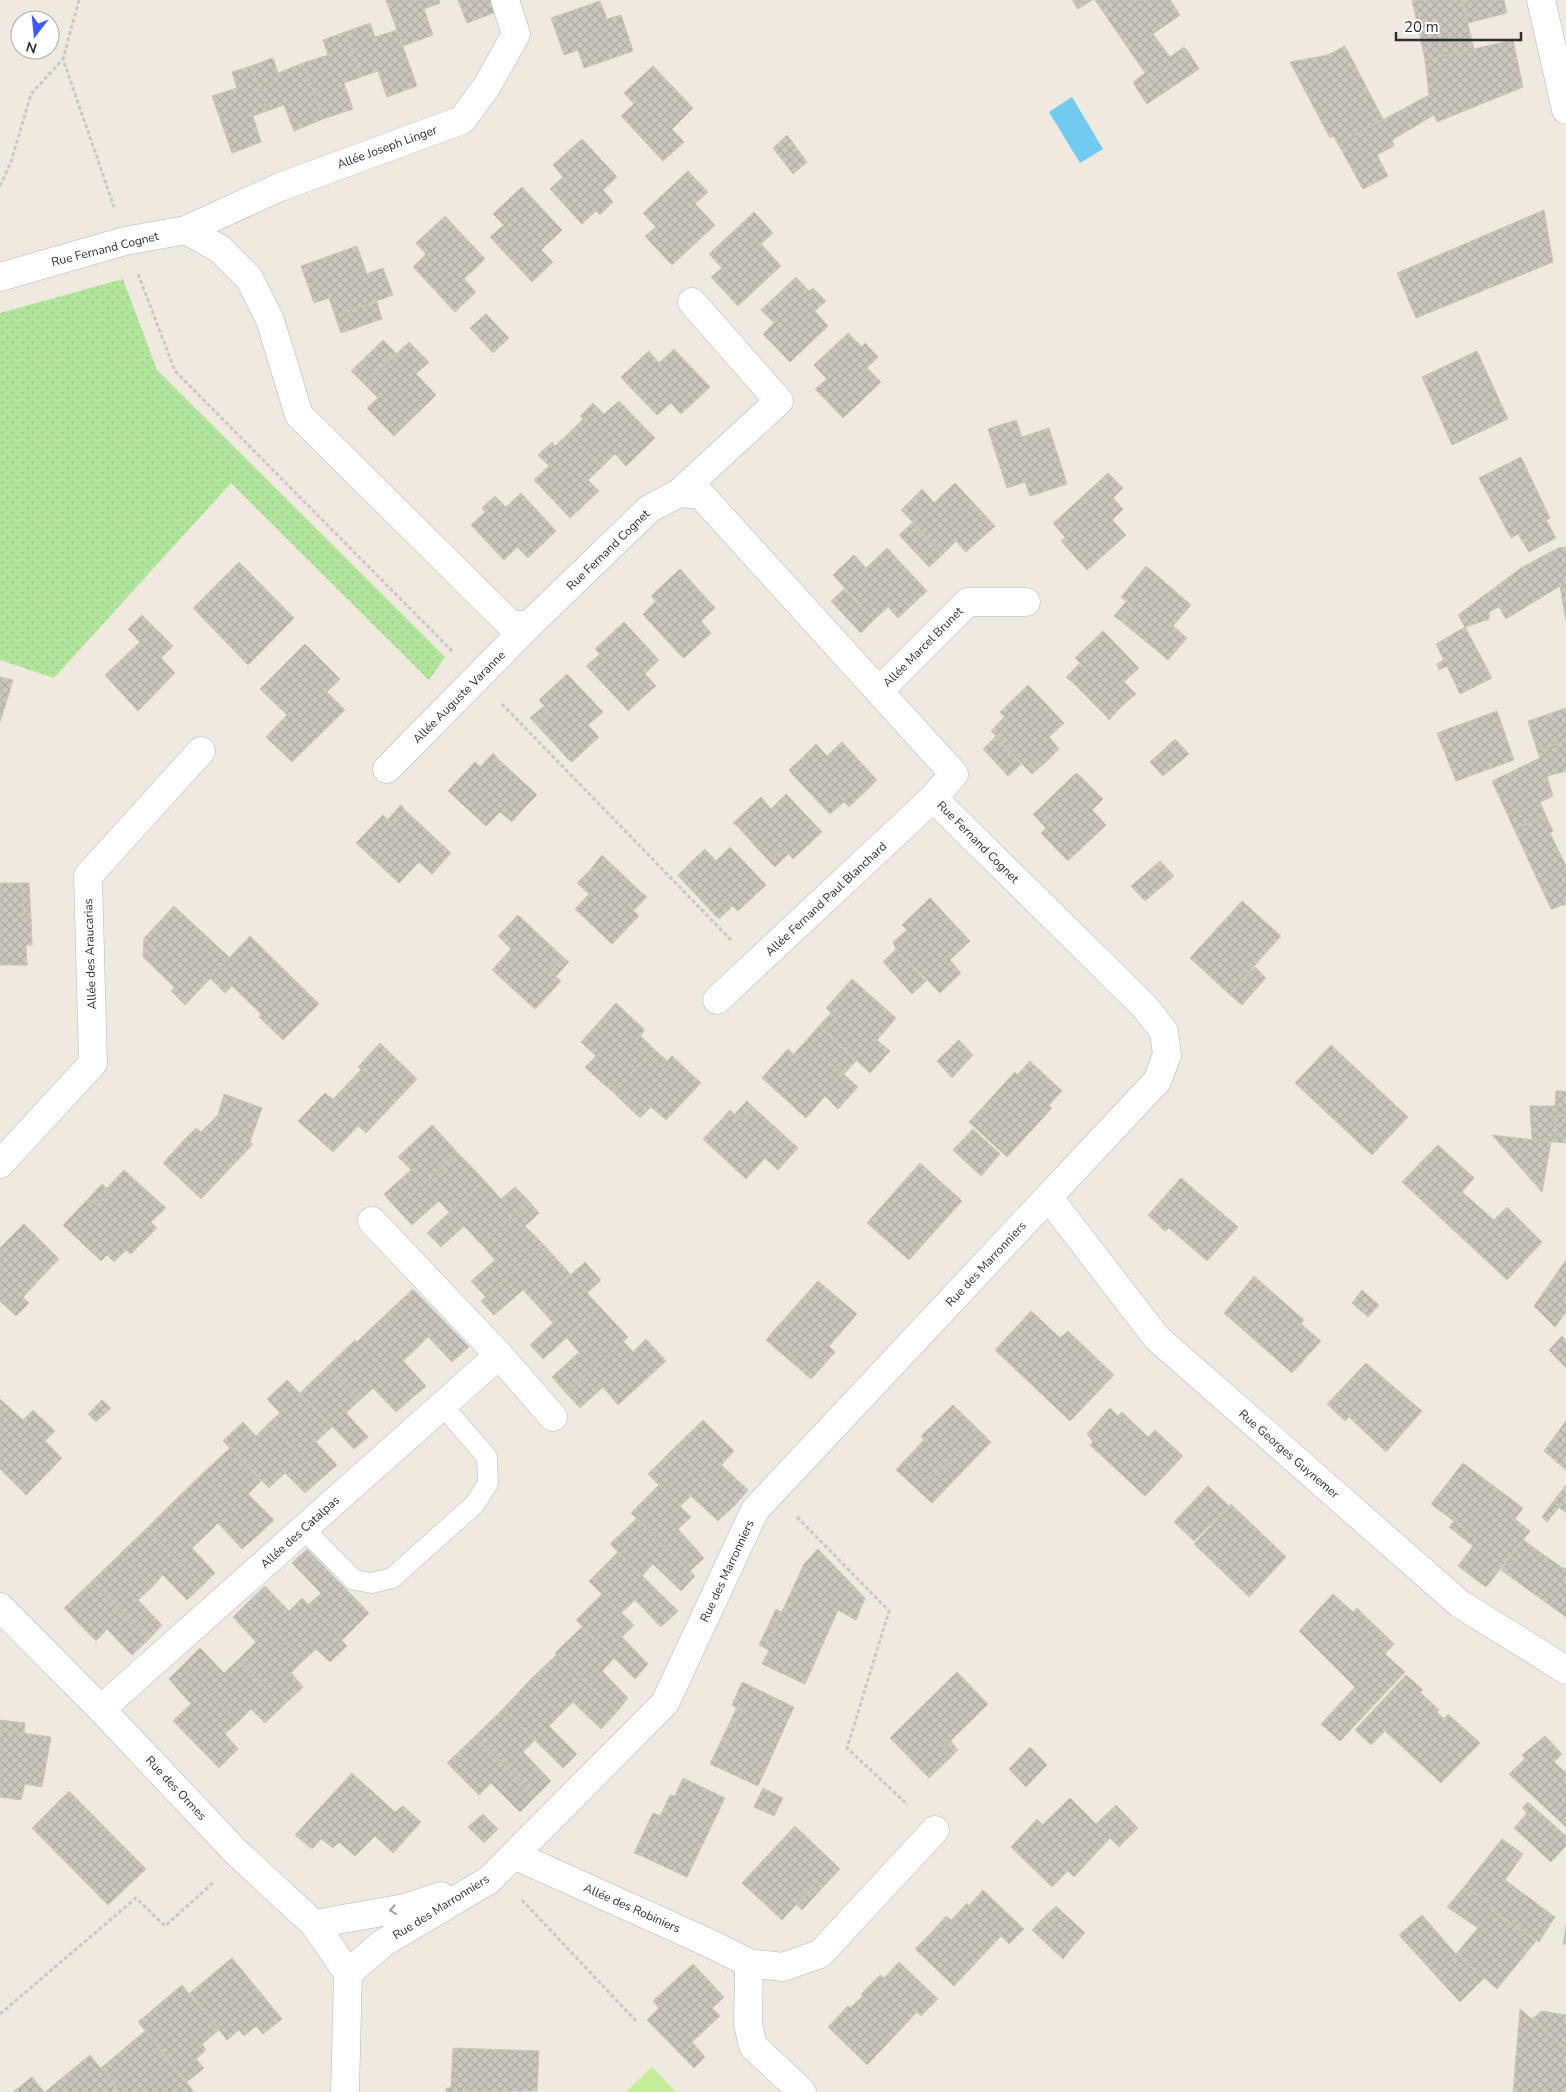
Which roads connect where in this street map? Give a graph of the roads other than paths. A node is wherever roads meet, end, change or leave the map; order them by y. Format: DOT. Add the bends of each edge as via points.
graph roads {
  1 [pos="504,0"];
  2 [pos="1541,0"];
  3 [pos="1566,110"];
  4 [pos="186,230"];
  5 [pos="0,277"];
  6 [pos="692,302"];
  7 [pos="679,493"];
  8 [pos="1026,602"];
  9 [pos="530,625"];
  10 [pos="879,691"];
  11 [pos="201,751"];
  12 [pos="387,769"];
  13 [pos="933,798"];
  14 [pos="718,1000"];
  15 [pos="1167,1055"];
  16 [pos="0,1164"];
  17 [pos="1049,1198"];
  18 [pos="372,1221"];
  19 [pos="499,1355"];
  20 [pos="442,1406"];
  21 [pos="553,1417"];
  22 [pos="303,1528"];
  23 [pos="4,1619"];
  24 [pos="1566,1670"];
  25 [pos="101,1708"];
  26 [pos="935,1830"];
  27 [pos="500,1869"];
  28 [pos="314,1924"];
  29 [pos="750,1963"];
  30 [pos="348,1973"];
  31 [pos="345,2092"];
  32 [pos="802,2092"];
  1 -- 4 [label="street, Allée Joseph Linger" via="516,34 487,86 462,120 280,187"];
  2 -- 3 [label="street"];
  4 -- 5 [label="street, Rue Fernand Cognet" via="126,241"];
  4 -- 9 [label="street" via="220,249 249,278 270,320 299,415 511,625"];
  6 -- 7 [label="street" via="779,401"];
  7 -- 9 [label="street, Rue Fernand Cognet" via="650,509"];
  7 -- 10 [label="street, Rue Fernand Cognet" via="701,495"];
  8 -- 10 [label="street, Allée Marcel Brunet" via="968,602"];
  9 -- 12 [label="street, Allée Auguste Varanne"];
  10 -- 13 [label="street, Rue Fernand Cognet" via="954,774"];
  11 -- 16 [label="street, Allée des Araucarias" via="88,876 93,1063"];
  13 -- 14 [label="street, Allée Fernand Paul Blanchard"];
  13 -- 15 [label="street, Rue Fernand Cognet" via="1143,1005 1164,1031"];
  15 -- 17 [label="street, Rue des Marronniers" via="1157,1081"];
  17 -- 24 [label="street, Rue Georges Guynemer" via="1157,1338 1460,1604"];
  17 -- 27 [label="street, Rue des Marronniers" via="755,1510 666,1703"];
  18 -- 19 [label="street"];
  19 -- 20 [label="street, Allée des Catalpas"];
  19 -- 21 [label="street"];
  20 -- 22 [label="street, Allée des Catalpas"];
  20 -- 22 [label="lane" via="487,1457 488,1483 475,1504 392,1578 372,1583 354,1580"];
  22 -- 25 [label="street, Allée des Catalpas"];
  23 -- 25 [label="street, Rue des Ormes"];
  25 -- 28 [label="street, Rue des Ormes" via="236,1852"];
  26 -- 29 [label="street, Allée des Robiniers" via="820,1954 783,1967"];
  27 -- 28 [label="street, one-way" via="405,1908"];
  27 -- 29 [label="street, Allée des Robiniers" via="709,1943"];
  27 -- 30 [label="street, Rue des Marronniers" via="383,1943"];
  28 -- 30 [label="street, Rue des Ormes"];
  29 -- 32 [label="street" via="748,2024 753,2046"];
  30 -- 31 [label="street"];
}
